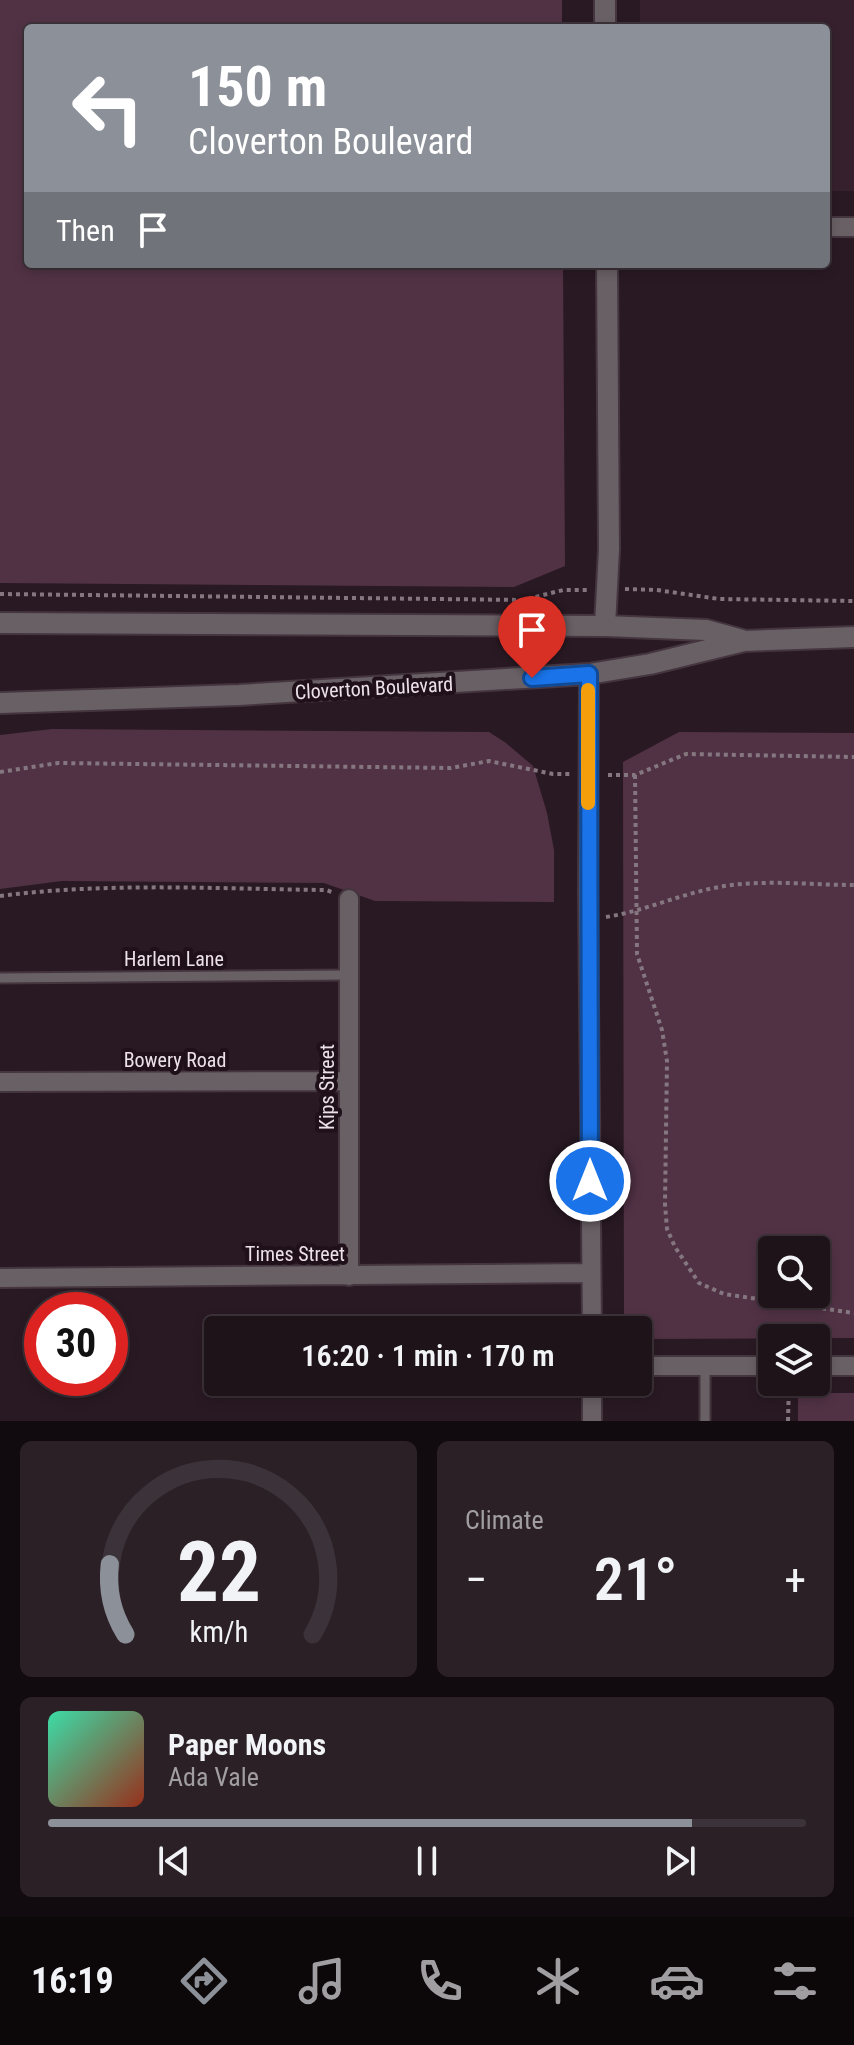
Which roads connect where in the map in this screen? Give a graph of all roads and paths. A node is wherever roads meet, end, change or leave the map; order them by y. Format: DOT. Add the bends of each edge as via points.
graph roads {
  1 [pos="605,0"];
  2 [pos="605,24"];
  3 [pos="830,227"];
  4 [pos="854,227"];
  5 [pos="607,268"];
  6 [pos="607,589"];
  7 [pos="0,594"];
  8 [pos="854,601"];
  9 [pos="0,623"];
  10 [pos="605,626"];
  11 [pos="854,637"];
  12 [pos="744,641"];
  13 [pos="589,674"];
  14 [pos="0,703"];
  15 [pos="854,757"];
  16 [pos="0,772"];
  17 [pos="588,775"];
  18 [pos="635,775"];
  19 [pos="854,885"];
  20 [pos="0,896"];
  21 [pos="349,899"];
  22 [pos="636,912"];
  23 [pos="588,919"];
  24 [pos="349,975"];
  25 [pos="0,978"];
  26 [pos="349,1081"];
  27 [pos="0,1082"];
  28 [pos="591,1273"];
  29 [pos="349,1276"];
  30 [pos="0,1278"];
  31 [pos="854,1313"];
  32 [pos="592,1316"];
  33 [pos="652,1366"];
  34 [pos="705,1366"];
  35 [pos="758,1366"];
  36 [pos="830,1366"];
  37 [pos="854,1366"];
  38 [pos="592,1396"];
  39 [pos="789,1396"];
  40 [pos="592,1421"];
  41 [pos="705,1421"];
  42 [pos="788,1421"];
  1 -- 2 [label="street"];
  3 -- 4 [label="street"];
  5 -- 6 [label="street"];
  6 -- 7 [label="path" via="563,590 524,600"];
  6 -- 8 [label="path" via="719,599"];
  6 -- 10 [label="street"];
  9 -- 10 [label="street, Cloverton Boulevard"];
  10 -- 12 [label="street, Cloverton Boulevard" via="706,630"];
  11 -- 12 [label="street, Cloverton Boulevard"];
  12 -- 13 [label="street, Cloverton Boulevard"];
  13 -- 14 [label="street, Cloverton Boulevard"];
  13 -- 17 [label="street"];
  15 -- 18 [label="path" via="686,754"];
  16 -- 17 [label="path" via="58,763 451,768 489,761"];
  17 -- 18 [label="path"];
  17 -- 23 [label="street"];
  18 -- 22 [label="path"];
  19 -- 22 [label="path" via="718,887"];
  20 -- 21 [label="path" via="50,889 251,889 326,890"];
  21 -- 24 [label="street, Kips Street"];
  22 -- 23 [label="path"];
  22 -- 31 [label="path" via="637,954 667,1061 665,1204 667,1229 679,1255 699,1283 724,1294"];
  23 -- 28 [label="street"];
  24 -- 25 [label="lane, Harlem Lane"];
  24 -- 26 [label="street, Kips Street"];
  26 -- 27 [label="street, Bowery Road"];
  26 -- 29 [label="street, Kips Street"];
  28 -- 29 [label="street, Times Street"];
  28 -- 32 [label="street"];
  29 -- 30 [label="street, Times Street"];
  33 -- 34 [label="street"];
  34 -- 35 [label="street"];
  34 -- 41 [label="lane"];
  36 -- 37 [label="street"];
  38 -- 40 [label="street"];
  39 -- 42 [label="path"];
}
